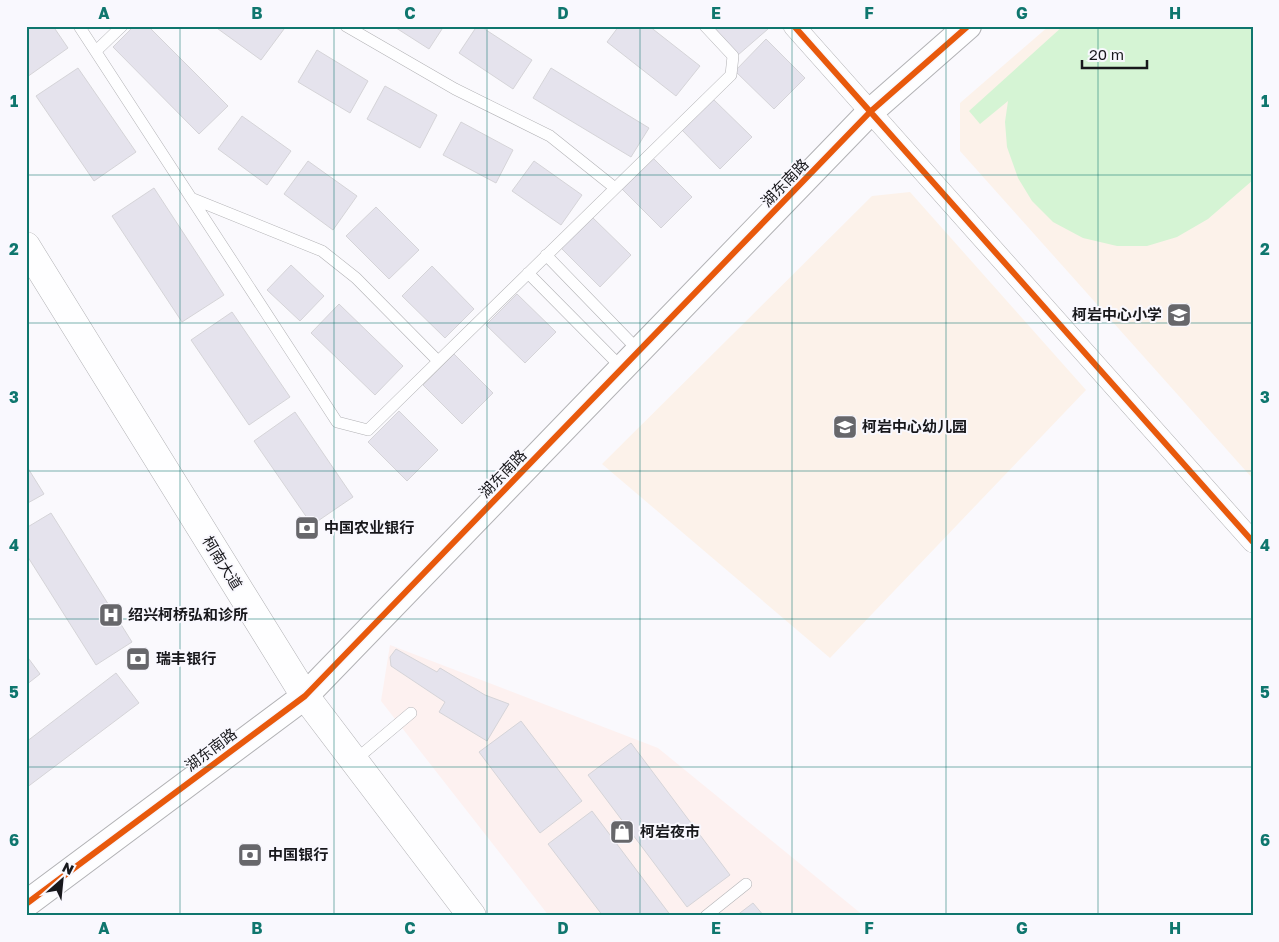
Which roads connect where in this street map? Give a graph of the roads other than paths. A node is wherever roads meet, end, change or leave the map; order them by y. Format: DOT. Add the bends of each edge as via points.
graph roads {
  1 [pos="79,26"];
  2 [pos="122,26"];
  3 [pos="346,26"];
  4 [pos="705,26"];
  5 [pos="794,26"];
  6 [pos="968,26"];
  7 [pos="96,51"];
  8 [pos="870,112"];
  9 [pos="616,188"];
  10 [pos="191,198"];
  11 [pos="26,246"];
  12 [pos="546,255"];
  13 [pos="528,273"];
  14 [pos="631,359"];
  15 [pos="438,361"];
  16 [pos="1253,542"];
  17 [pos="305,696"];
  18 [pos="411,713"];
  19 [pos="354,762"];
  20 [pos="746,884"];
  21 [pos="26,904"];
  22 [pos="472,916"];
  23 [pos="706,916"];
  1 -- 7 [label="lane"];
  2 -- 7 [label="lane"];
  3 -- 9 [label="lane" via="455,88 550,136"];
  4 -- 9 [label="lane" via="732,56 731,75"];
  5 -- 8 [label="street"];
  6 -- 8 [label="street, 湖东南路"];
  7 -- 10 [label="lane"];
  8 -- 14 [label="street, 湖东南路"];
  8 -- 16 [label="street"];
  9 -- 12 [label="lane"];
  10 -- 15 [label="lane" via="322,251 356,278"];
  10 -- 15 [label="lane" via="337,422 368,430"];
  11 -- 17 [label="main road, 柯南大道"];
  12 -- 13 [label="lane"];
  12 -- 14 [label="lane"];
  13 -- 14 [label="lane"];
  13 -- 15 [label="lane"];
  14 -- 17 [label="street, 湖东南路"];
  17 -- 19 [label="main road, 柯南大道"];
  17 -- 21 [label="street, 湖东南路"];
  18 -- 19 [label="lane"];
  19 -- 22 [label="main road, 柯南大道"];
  20 -- 23 [label="lane"];
}
